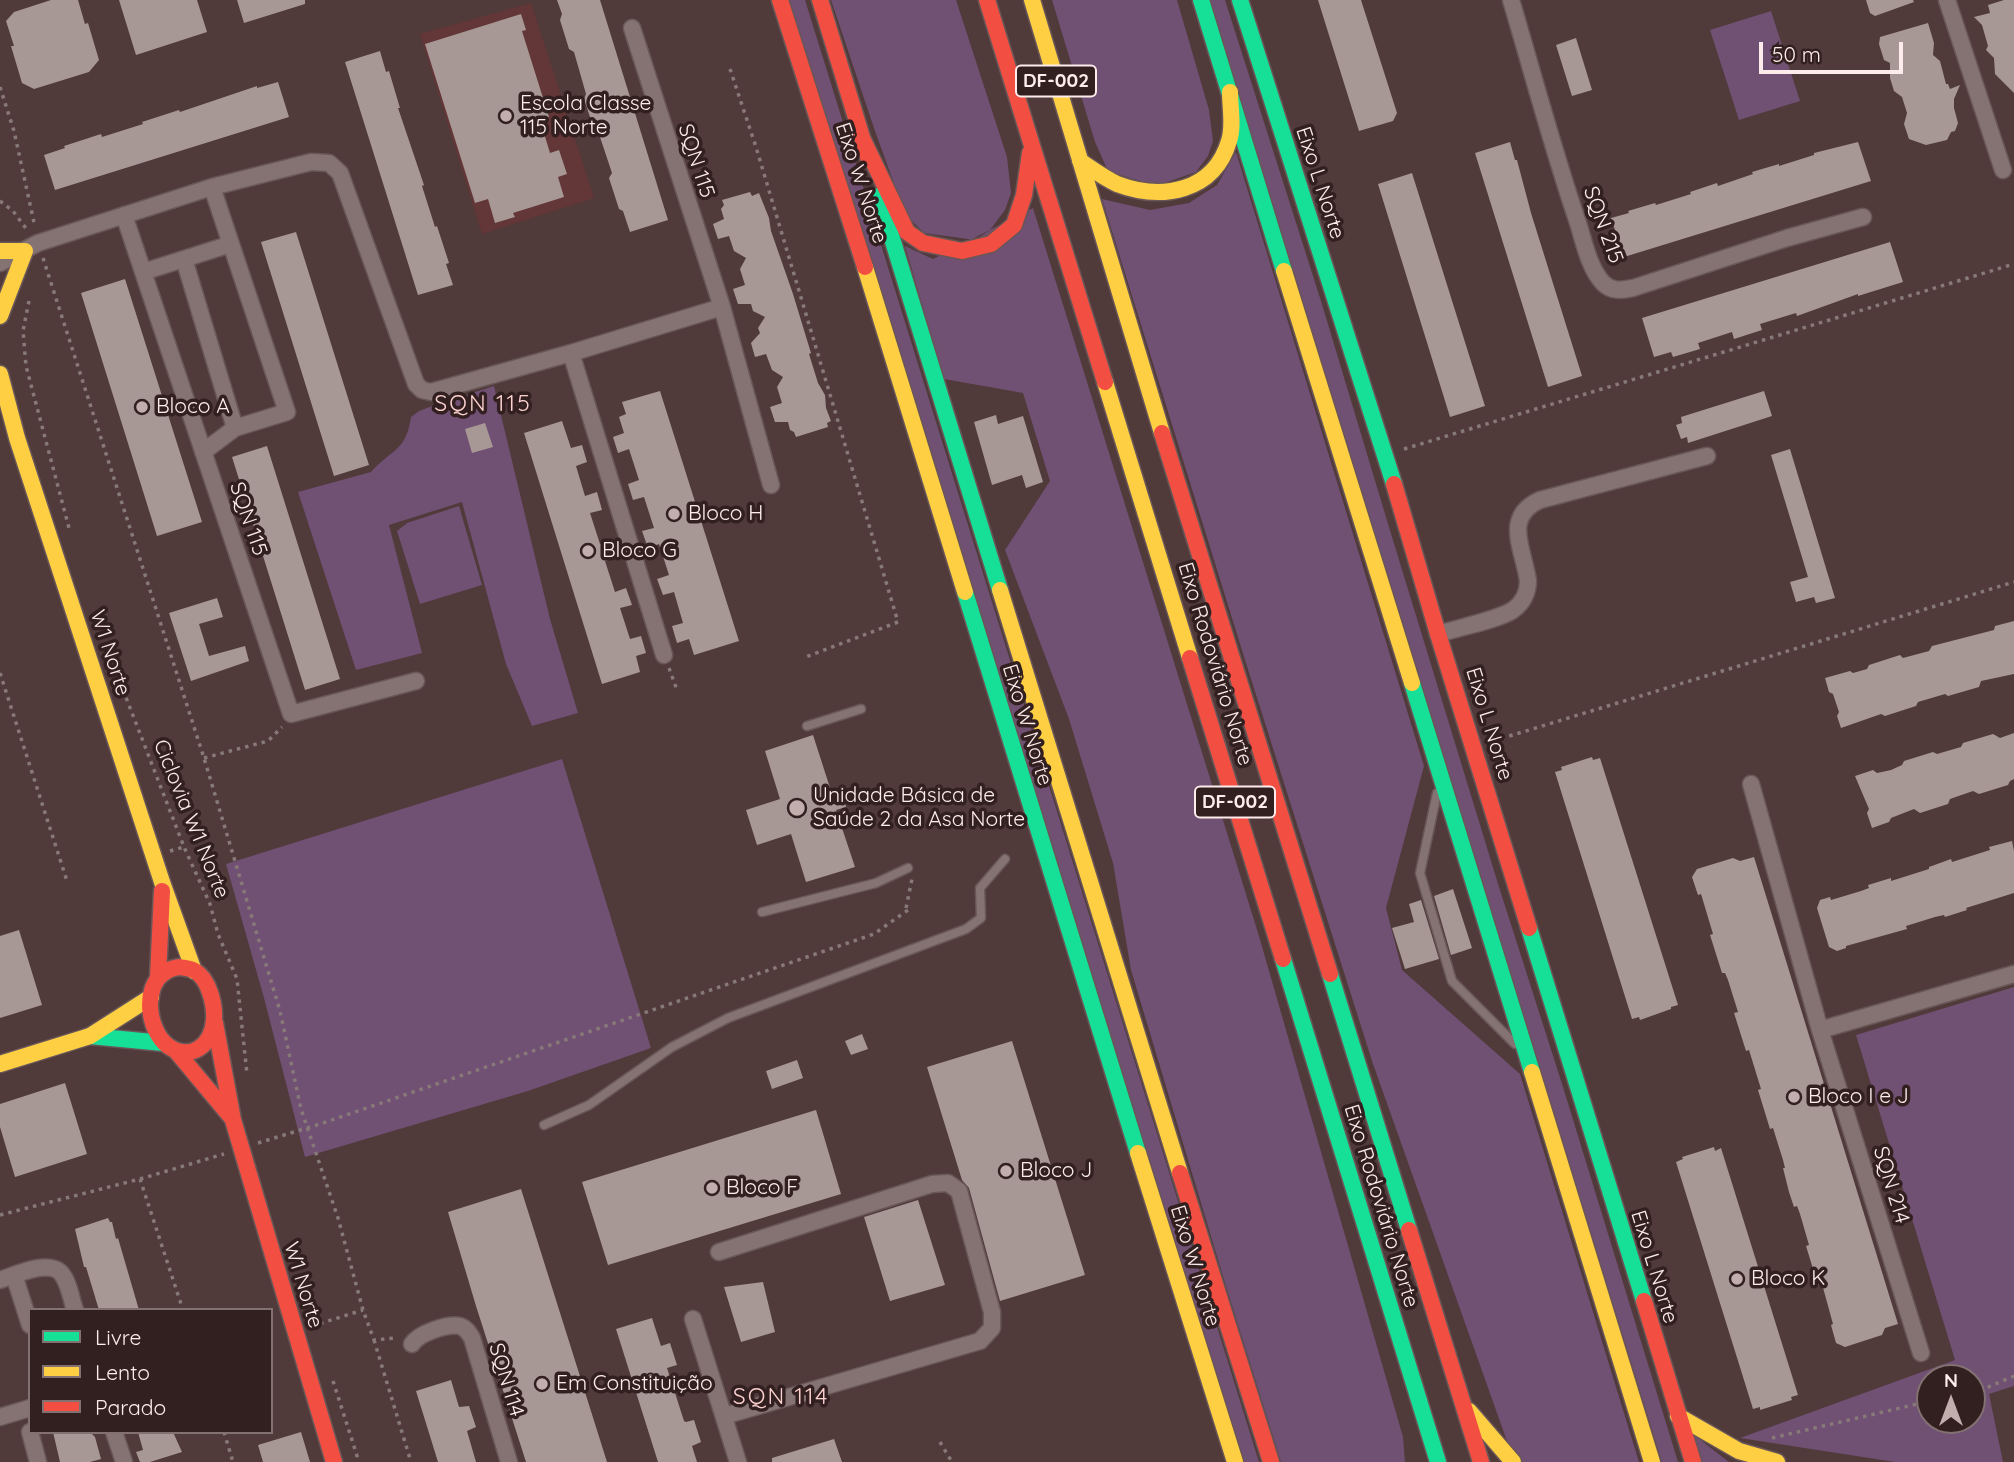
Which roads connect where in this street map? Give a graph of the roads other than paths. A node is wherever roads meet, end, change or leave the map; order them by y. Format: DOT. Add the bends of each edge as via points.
graph roads {
  1 [pos="780,0"];
  2 [pos="820,0"];
  3 [pos="987,0"];
  4 [pos="1032,0"];
  5 [pos="1201,0"];
  6 [pos="1240,0"];
  7 [pos="1511,0"];
  8 [pos="1947,0"];
  9 [pos="632,28"];
  10 [pos="1230,92"];
  11 [pos="863,140"];
  12 [pos="1031,143"];
  13 [pos="1080,161"];
  14 [pos="2003,170"];
  15 [pos="212,187"];
  16 [pos="124,215"];
  17 [pos="1863,217"];
  18 [pos="232,244"];
  19 [pos="31,247"];
  20 [pos="0,251"];
  21 [pos="184,259"];
  22 [pos="0,263"];
  23 [pos="143,272"];
  24 [pos="722,307"];
  25 [pos="0,316"];
  26 [pos="571,353"];
  27 [pos="0,374"];
  28 [pos="6,424"];
  29 [pos="234,428"];
  30 [pos="203,452"];
  31 [pos="1706,456"];
  32 [pos="771,485"];
  33 [pos="1438,634"];
  34 [pos="664,655"];
  35 [pos="415,681"];
  36 [pos="861,709"];
  37 [pos="807,726"];
  38 [pos="1441,776"];
  39 [pos="1751,784"];
  40 [pos="1005,859"];
  41 [pos="908,868"];
  42 [pos="162,882"];
  43 [pos="762,912"];
  44 [pos="194,971"];
  45 [pos="2014,974"];
  46 [pos="158,977"];
  47 [pos="151,997"];
  48 [pos="215,1023"];
  49 [pos="1820,1030"];
  50 [pos="90,1036"];
  51 [pos="170,1047"];
  52 [pos="1527,1055"];
  53 [pos="0,1064"];
  54 [pos="233,1120"];
  55 [pos="544,1125"];
  56 [pos="719,1252"];
  57 [pos="7,1278"];
  58 [pos="74,1308"];
  59 [pos="693,1319"];
  60 [pos="28,1321"];
  61 [pos="414,1340"];
  62 [pos="1921,1353"];
  63 [pos="1417,1394"];
  64 [pos="1462,1402"];
  65 [pos="27,1409"];
  66 [pos="724,1416"];
  67 [pos="1678,1416"];
  68 [pos="0,1417"];
  69 [pos="31,1434"];
  70 [pos="115,1434"];
  71 [pos="1417,1448"];
  72 [pos="38,1462"];
  73 [pos="124,1462"];
  74 [pos="334,1462"];
  75 [pos="509,1462"];
  76 [pos="738,1462"];
  77 [pos="1235,1462"];
  78 [pos="1271,1462"];
  79 [pos="1438,1462"];
  80 [pos="1481,1462"];
  81 [pos="1513,1462"];
  82 [pos="1652,1462"];
  83 [pos="1693,1462"];
  84 [pos="1777,1462"];
  1 -- 77 [label="main road, Eixo W Norte"];
  2 -- 11 [label="main road, Eixo W Norte"];
  3 -- 12 [label="main road, Eixo Rodoviário Norte / DF-002"];
  4 -- 13 [label="main road, Eixo Rodoviário Norte / DF-002"];
  5 -- 10 [label="main road"];
  6 -- 33 [label="main road, Eixo L Norte"];
  7 -- 17 [label="street, SQN 215" via="1591,263 1610,289 1633,288"];
  8 -- 14 [label="street"];
  9 -- 24 [label="street, SQN 115"];
  10 -- 13 [label="main road" via="1230,138 1222,160 1204,180 1182,190 1155,194 1118,184"];
  10 -- 38 [label="main road"];
  11 -- 12 [label="main road" via="907,232 923,243 962,251 991,244 1014,225 1024,195"];
  11 -- 78 [label="main road, Eixo W Norte"];
  12 -- 63 [label="main road, Eixo Rodoviário Norte / DF-002"];
  13 -- 64 [label="main road, Eixo Rodoviário Norte / DF-002"];
  15 -- 16 [label="street"];
  15 -- 18 [label="street"];
  15 -- 26 [label="street" via="311,162 329,163 340,173 422,390 431,392"];
  16 -- 19 [label="street"];
  16 -- 23 [label="street, SQN 115"];
  18 -- 21 [label="street"];
  18 -- 29 [label="street" via="287,412"];
  19 -- 20 [label="main road"];
  19 -- 22 [label="street"];
  19 -- 25 [label="main road"];
  21 -- 23 [label="street"];
  21 -- 29 [label="street"];
  23 -- 30 [label="street, SQN 115"];
  24 -- 26 [label="street"];
  24 -- 32 [label="street, SQN 115"];
  26 -- 34 [label="street"];
  27 -- 28 [label="main road, W1 Norte"];
  28 -- 42 [label="main road, W1 Norte"];
  29 -- 30 [label="street"];
  30 -- 35 [label="street, SQN 115" via="291,714"];
  31 -- 33 [label="street" via="1532,504 1519,519 1528,581 1520,603 1500,615"];
  33 -- 67 [label="main road, Eixo L Norte"];
  36 -- 37 [label="lane"];
  38 -- 52 [label="main road"];
  38 -- 52 [label="lane" via="1420,873 1451,981"];
  39 -- 49 [label="street, SQN 214"];
  40 -- 55 [label="lane" via="980,888 981,918 966,929 728,1018 672,1047 589,1105"];
  41 -- 43 [label="lane" via="876,883"];
  42 -- 44 [label="main road, W1 Norte"];
  42 -- 46 [label="main road, W1 Norte"];
  44 -- 46 [label="main road" via="179,967"];
  44 -- 48 [label="main road" via="212,1000"];
  45 -- 49 [label="street"];
  46 -- 47 [label="main road"];
  47 -- 50 [label="main road"];
  47 -- 51 [label="main road" via="156,1032"];
  48 -- 51 [label="main road" via="202,1048 187,1052"];
  48 -- 54 [label="main road, W1 Norte"];
  49 -- 62 [label="street, SQN 214"];
  50 -- 51 [label="main road"];
  50 -- 53 [label="main road"];
  51 -- 54 [label="main road, W1 Norte"];
  52 -- 82 [label="main road"];
  54 -- 74 [label="main road, W1 Norte"];
  56 -- 66 [label="street" via="932,1184 948,1183 958,1191 992,1312 992,1328 980,1341"];
  57 -- 58 [label="street" via="41,1267 54,1268 64,1278"];
  57 -- 60 [label="street"];
  59 -- 66 [label="street"];
  61 -- 75 [label="street, SQN 114" via="443,1327 467,1330"];
  63 -- 71 [label="main road"];
  63 -- 79 [label="main road, Eixo Rodoviário Norte / DF-002"];
  64 -- 80 [label="main road, Eixo Rodoviário Norte / DF-002"];
  64 -- 81 [label="main road"];
  65 -- 68 [label="street"];
  66 -- 76 [label="street"];
  67 -- 83 [label="main road, Eixo L Norte"];
  67 -- 84 [label="main road" via="1739,1451"];
  69 -- 72 [label="street"];
  70 -- 73 [label="street"];
}
